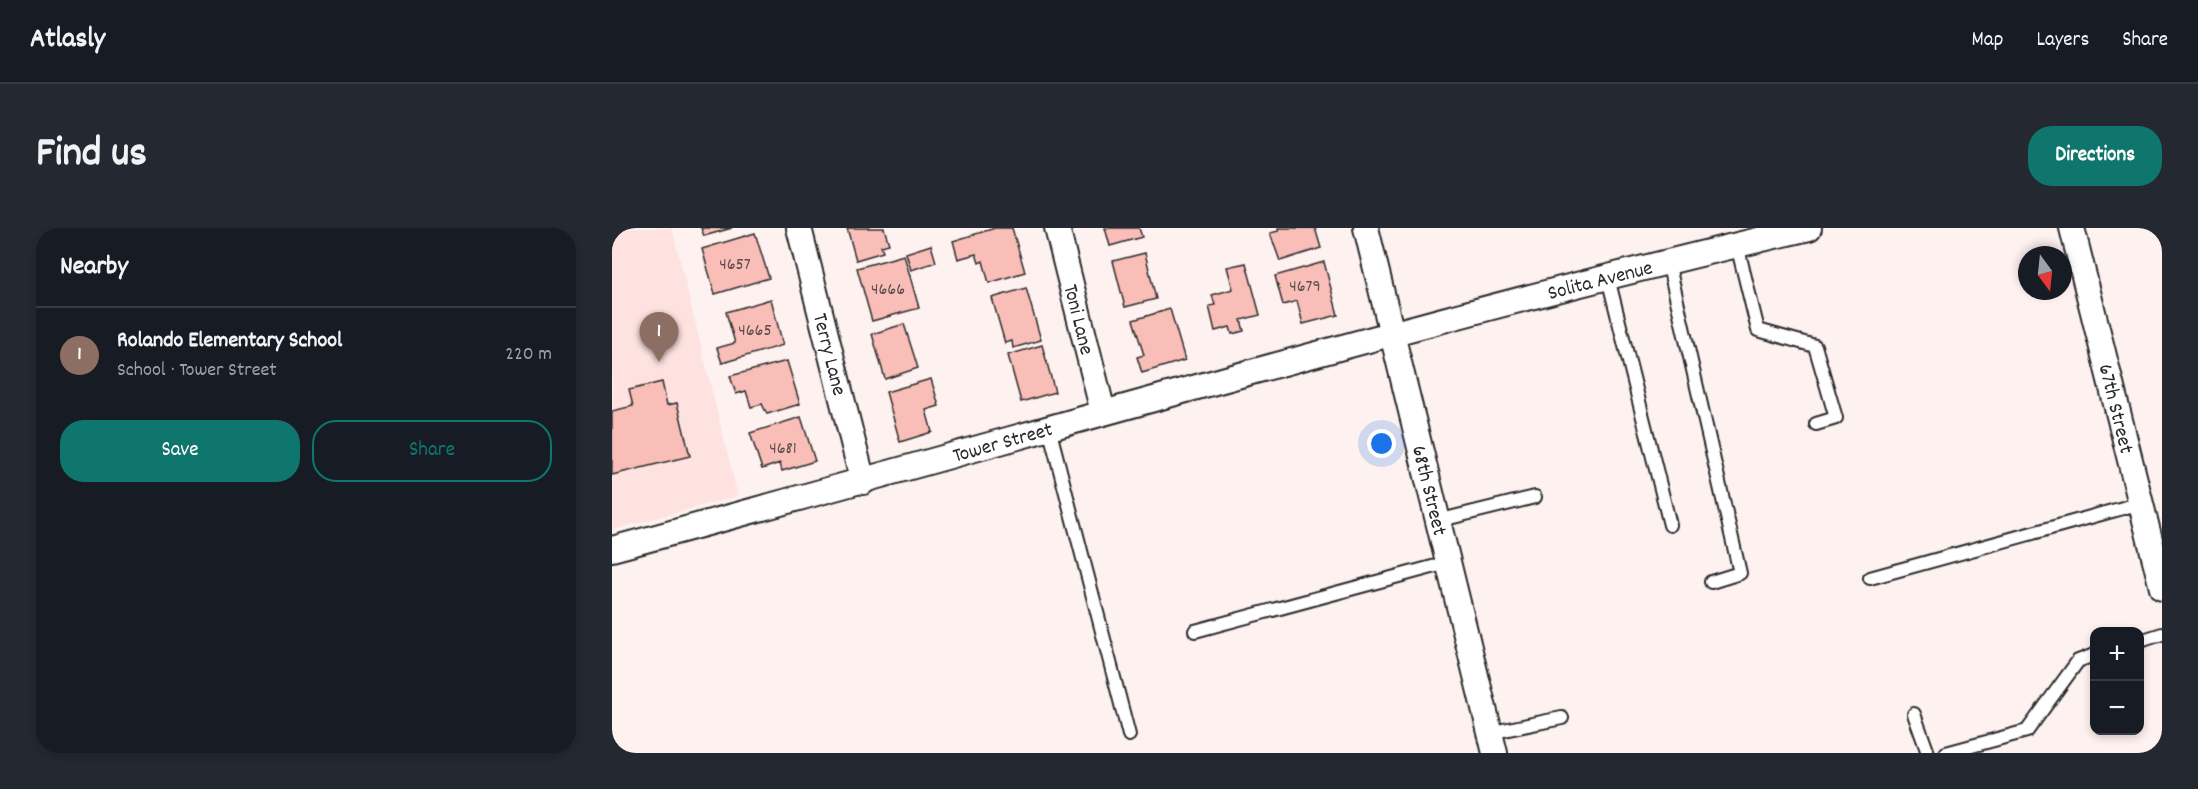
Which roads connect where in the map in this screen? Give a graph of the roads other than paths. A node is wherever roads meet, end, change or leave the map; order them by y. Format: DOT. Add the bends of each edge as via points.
graph roads {
  1 [pos="800,228"];
  2 [pos="1057,228"];
  3 [pos="1366,228"];
  4 [pos="1809,228"];
  5 [pos="2072,228"];
  6 [pos="1731,240"];
  7 [pos="1668,262"];
  8 [pos="1608,278"];
  9 [pos="1393,333"];
  10 [pos="1103,412"];
  11 [pos="1816,424"];
  12 [pos="1049,428"];
  13 [pos="863,482"];
  14 [pos="1535,497"];
  15 [pos="2141,503"];
  16 [pos="1437,521"];
  17 [pos="1670,525"];
  18 [pos="612,549"];
  19 [pos="1447,563"];
  20 [pos="1870,578"];
  21 [pos="1711,582"];
  22 [pos="2162,588"];
  23 [pos="1195,631"];
  24 [pos="2162,634"];
  25 [pos="2144,639"];
  26 [pos="2090,656"];
  27 [pos="1914,714"];
  28 [pos="1562,718"];
  29 [pos="1129,735"];
  30 [pos="1492,743"];
  31 [pos="1928,753"];
  32 [pos="1946,753"];
  1 -- 13 [label="street, Terry Lane"];
  2 -- 10 [label="street, Toni Lane"];
  3 -- 9 [label="street, 68th Street"];
  4 -- 6 [label="street, Solita Avenue"];
  5 -- 15 [label="street, 67th Street"];
  6 -- 7 [label="street, Solita Avenue"];
  6 -- 11 [label="lane" via="1758,330 1815,346 1836,418"];
  7 -- 8 [label="street, Solita Avenue"];
  7 -- 21 [label="lane" via="1740,573"];
  8 -- 9 [label="street, Solita Avenue"];
  8 -- 17 [label="lane"];
  9 -- 10 [label="street, Tower Street"];
  9 -- 16 [label="street, 68th Street"];
  10 -- 12 [label="street, Tower Street"];
  12 -- 13 [label="street, Tower Street"];
  12 -- 29 [label="lane"];
  13 -- 18 [label="street, Tower Street"];
  14 -- 16 [label="lane"];
  15 -- 20 [label="lane"];
  15 -- 22 [label="street, 67th Street"];
  16 -- 19 [label="street, 68th Street"];
  19 -- 23 [label="lane"];
  19 -- 30 [label="street, 68th Street"];
  24 -- 25 [label="lane"];
  26 -- 32 [label="lane" via="2078,661 2027,731"];
  27 -- 31 [label="lane"];
  28 -- 30 [label="lane"];
}
